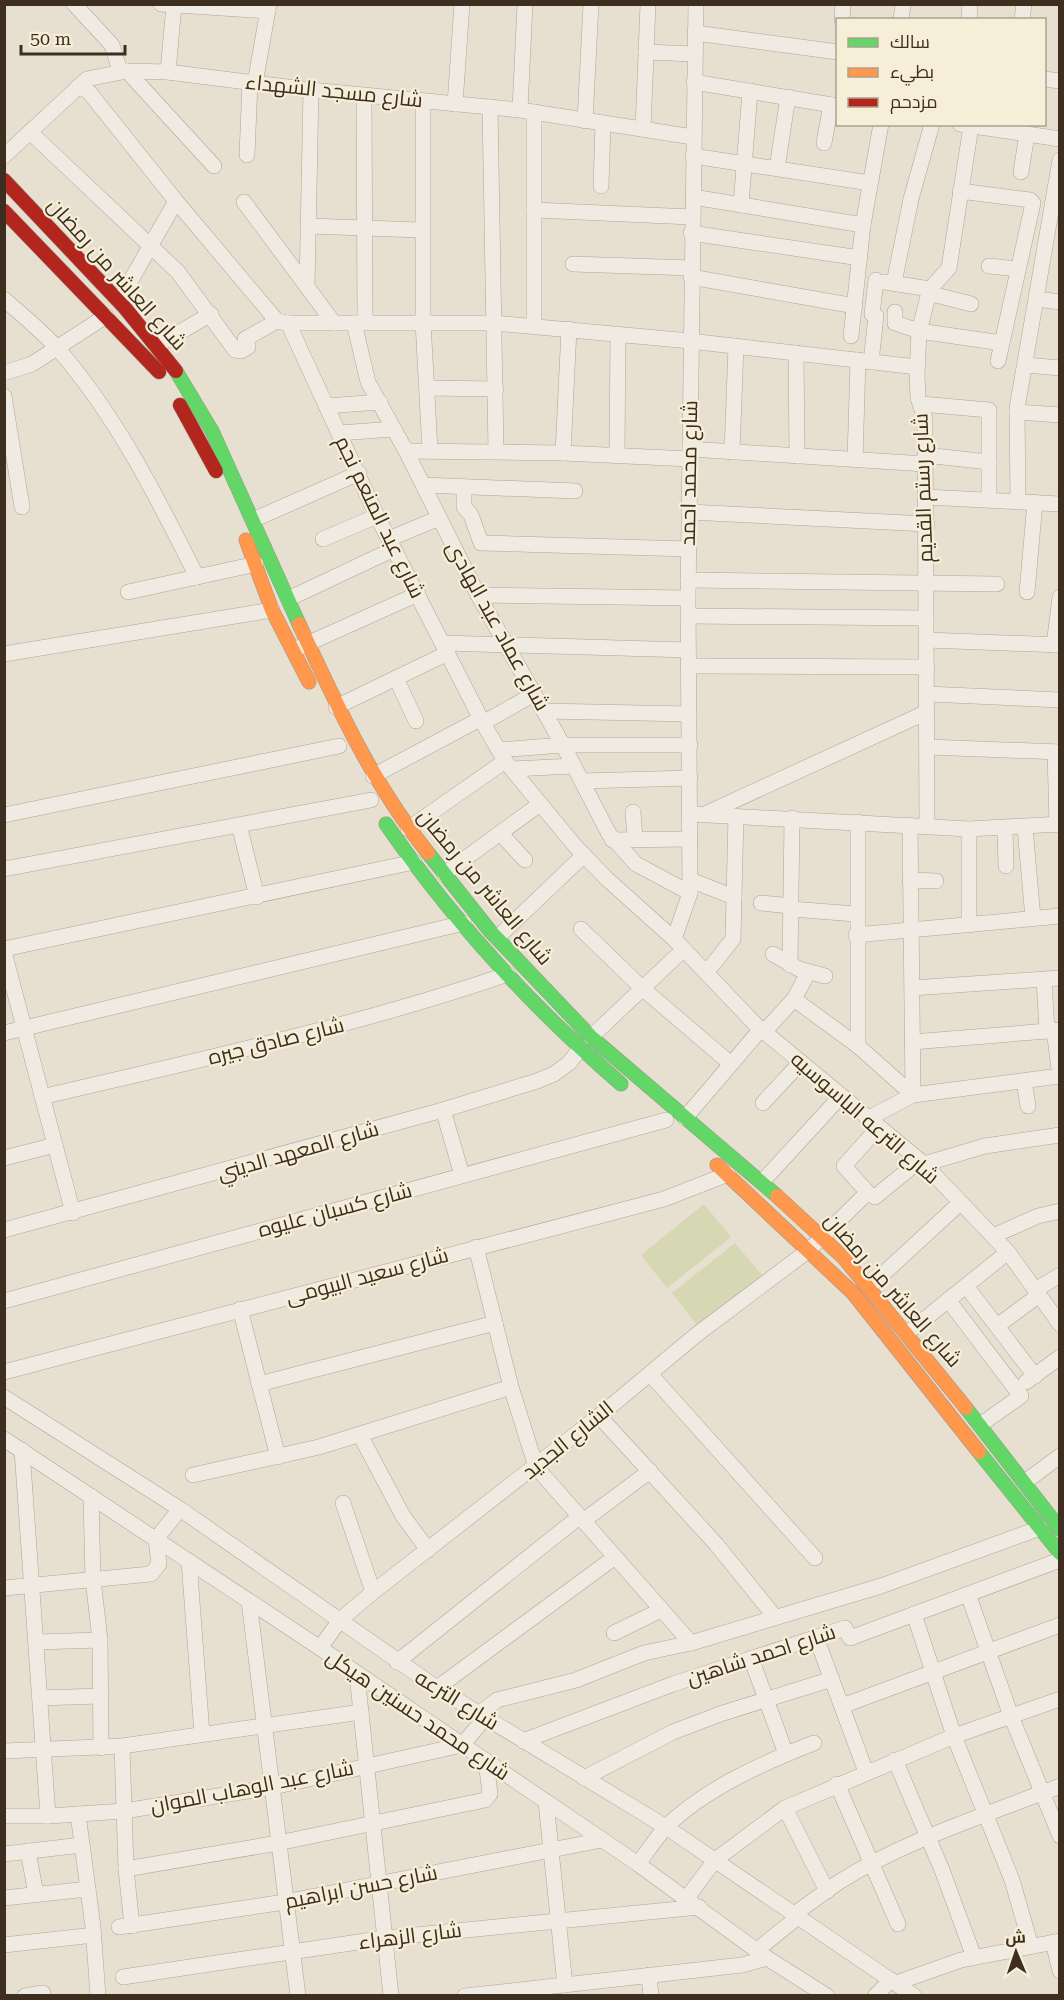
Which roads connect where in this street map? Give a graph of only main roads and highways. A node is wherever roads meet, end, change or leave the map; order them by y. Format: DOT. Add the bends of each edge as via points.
graph roads {
  1 [pos="4,180"];
  2 [pos="4,211"];
  3 [pos="315,696"];
  4 [pos="368,796"];
  5 [pos="634,1095"];
  6 [pos="650,1107"];
  7 [pos="675,1122"];
  8 [pos="706,1155"];
  9 [pos="999,1448"];
  10 [pos="984,1457"];
  11 [pos="1059,1529"];
  12 [pos="1059,1553"];
  1 -- 7 [label="main road, شارع العاشر من رمضان" via="119,301 185,386 212,431 336,707 373,776 408,829 497,938"];
  2 -- 3 [label="main road, شارع العاشر من رمضان" via="147,358 172,391 220,479 272,610"];
  4 -- 5 [label="main road, شارع العاشر من رمضان" via="414,862 508,974 580,1049"];
  6 -- 7 [label="main road, شارع العاشر من رمضان"];
  7 -- 9 [label="main road, شارع العاشر من رمضان" via="762,1182 822,1237 869,1287"];
  8 -- 10 [label="main road, شارع العاشر من رمضان" via="866,1308"];
  9 -- 10 [label="main road"];
  9 -- 11 [label="main road, شارع العاشر من رمضان"];
  10 -- 12 [label="main road, شارع العاشر من رمضان"];
}
